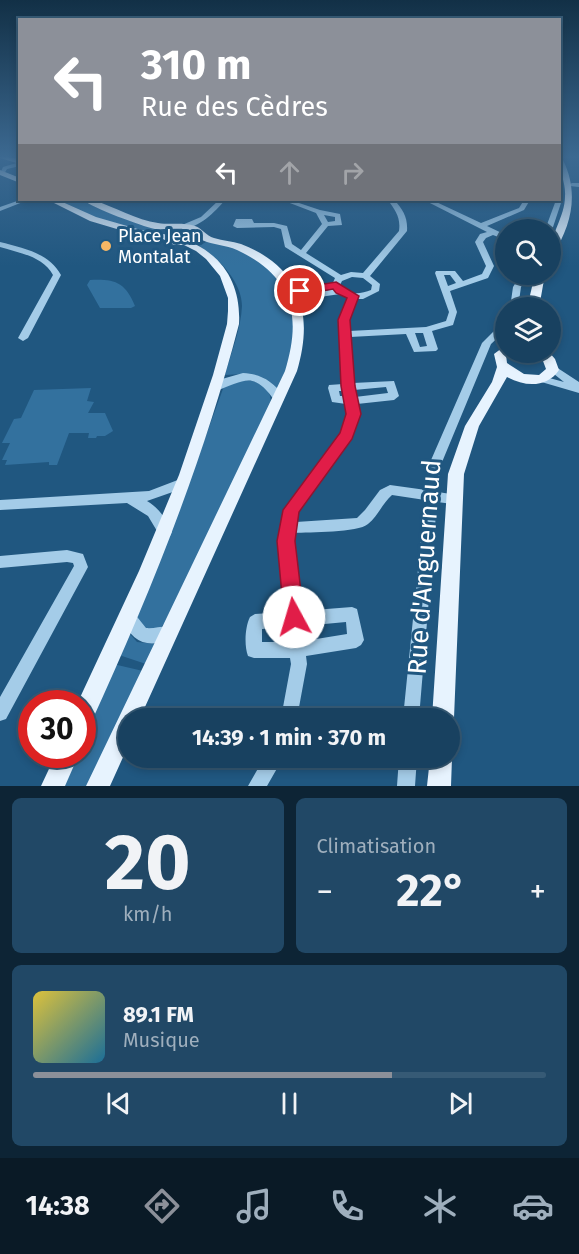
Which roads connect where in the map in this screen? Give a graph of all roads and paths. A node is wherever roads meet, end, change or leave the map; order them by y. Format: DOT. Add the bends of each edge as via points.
graph roads {
  1 [pos="573,193"];
  2 [pos="22,201"];
  3 [pos="54,201"];
  4 [pos="90,201"];
  5 [pos="221,201"];
  6 [pos="288,201"];
  7 [pos="393,201"];
  8 [pos="430,201"];
  9 [pos="526,201"];
  10 [pos="558,201"];
  11 [pos="0,209"];
  12 [pos="319,212"];
  13 [pos="204,218"];
  14 [pos="552,219"];
  15 [pos="326,224"];
  16 [pos="251,225"];
  17 [pos="481,226"];
  18 [pos="185,227"];
  19 [pos="174,229"];
  20 [pos="561,230"];
  21 [pos="493,232"];
  22 [pos="195,236"];
  23 [pos="166,237"];
  24 [pos="0,244"];
  25 [pos="301,254"];
  26 [pos="365,276"];
  27 [pos="461,284"];
  28 [pos="339,285"];
  29 [pos="446,290"];
  30 [pos="295,295"];
  31 [pos="353,296"];
  32 [pos="427,330"];
  33 [pos="409,331"];
  34 [pos="344,334"];
  35 [pos="495,336"];
  36 [pos="23,338"];
  37 [pos="501,363"];
  38 [pos="551,363"];
  39 [pos="503,367"];
  40 [pos="553,368"];
  41 [pos="524,379"];
  42 [pos="542,379"];
  43 [pos="348,386"];
  44 [pos="216,387"];
  45 [pos="579,388"];
  46 [pos="494,394"];
  47 [pos="279,398"];
  48 [pos="351,401"];
  49 [pos="183,483"];
  50 [pos="433,495"];
  51 [pos="124,498"];
  52 [pos="453,499"];
  53 [pos="0,505"];
  54 [pos="288,528"];
  55 [pos="165,533"];
  56 [pos="0,562"];
  57 [pos="294,617"];
  58 [pos="129,618"];
  59 [pos="169,633"];
  60 [pos="298,650"];
  61 [pos="95,690"];
  62 [pos="134,708"];
  63 [pos="291,708"];
  64 [pos="412,708"];
  65 [pos="443,708"];
  66 [pos="0,713"];
  67 [pos="118,743"];
  68 [pos="61,768"];
  69 [pos="268,768"];
  70 [pos="407,768"];
  71 [pos="440,768"];
  72 [pos="53,786"];
  73 [pos="98,786"];
  74 [pos="257,786"];
  75 [pos="406,786"];
  76 [pos="439,786"];
  1 -- 20 [label="main road"];
  2 -- 11 [label="street"];
  3 -- 23 [label="main road" via="93,219"];
  4 -- 19 [label="main road"];
  5 -- 13 [label="street"];
  6 -- 12 [label="street"];
  7 -- 26 [label="street" via="400,208 403,231"];
  8 -- 17 [label="street"];
  9 -- 17 [label="street" via="522,209"];
  10 -- 14 [label="street"];
  12 -- 15 [label="street"];
  12 -- 15 [label="street" via="338,215 339,223"];
  13 -- 18 [label="street"];
  13 -- 22 [label="street"];
  15 -- 25 [label="street"];
  16 -- 25 [label="street" via="284,228 288,244"];
  17 -- 21 [label="street"];
  18 -- 19 [label="main road"];
  18 -- 22 [label="main road"];
  19 -- 23 [label="main road"];
  21 -- 27 [label="street" via="479,242 490,266 485,276"];
  22 -- 23 [label="main road" via="172,243"];
  22 -- 30 [label="main road" via="236,246 260,258"];
  22 -- 44 [label="main road" via="200,249 231,285 234,296 233,324"];
  24 -- 36 [label="street" via="47,261 57,275"];
  25 -- 28 [label="street"];
  26 -- 28 [label="street" via="351,274"];
  26 -- 31 [label="street" via="376,284 375,291"];
  27 -- 29 [label="street"];
  27 -- 29 [label="street" via="452,273 439,273"];
  28 -- 30 [label="street"];
  28 -- 31 [label="street"];
  29 -- 32 [label="street" via="453,312 450,322"];
  30 -- 47 [label="main road" via="301,323 300,347"];
  31 -- 34 [label="street" via="344,320"];
  32 -- 33 [label="street"];
  32 -- 33 [label="street" via="433,350 417,350"];
  33 -- 34 [label="street"];
  34 -- 43 [label="street"];
  35 -- 50 [label="street" via="487,344 438,454"];
  37 -- 39 [label="main road, Rue d'Anguernaud"];
  38 -- 40 [label="main road"];
  39 -- 41 [label="main road, Rue d'Anguernaud"];
  39 -- 46 [label="main road, Rue d'Anguernaud"];
  40 -- 42 [label="main road"];
  40 -- 45 [label="street"];
  41 -- 42 [label="main road, Rue d'Anguernaud"];
  41 -- 46 [label="main road, Rue d'Anguernaud"];
  42 -- 45 [label="street"];
  43 -- 48 [label="street"];
  43 -- 48 [label="street" via="390,384 394,396"];
  44 -- 47 [label="street" via="241,376 256,377 270,383"];
  44 -- 49 [label="main road"];
  46 -- 52 [label="main road, Rue d'Anguernaud" via="475,419 462,449"];
  47 -- 59 [label="main road"];
  48 -- 54 [label="street" via="353,414 347,435 291,510"];
  49 -- 51 [label="street" via="149,496"];
  49 -- 55 [label="main road"];
  50 -- 52 [label="street"];
  50 -- 54 [label="street" via="390,490 382,494 370,516 360,523"];
  50 -- 64 [label="street"];
  51 -- 53 [label="street"];
  51 -- 55 [label="street" via="145,504"];
  52 -- 65 [label="main road, Rue d'Anguernaud"];
  54 -- 57 [label="street"];
  55 -- 58 [label="main road"];
  56 -- 66 [label="street" via="67,556 78,558 81,567"];
  57 -- 60 [label="street"];
  57 -- 60 [label="street" via="255,622 254,650"];
  57 -- 60 [label="street" via="351,614 356,640"];
  58 -- 59 [label="street" via="136,631 147,637"];
  58 -- 61 [label="main road"];
  59 -- 62 [label="main road"];
  60 -- 63 [label="street"];
  67 -- 73 [label="main road"];
  68 -- 72 [label="main road"];
  69 -- 74 [label="street"];
  70 -- 75 [label="street"];
  71 -- 76 [label="main road"];
}
